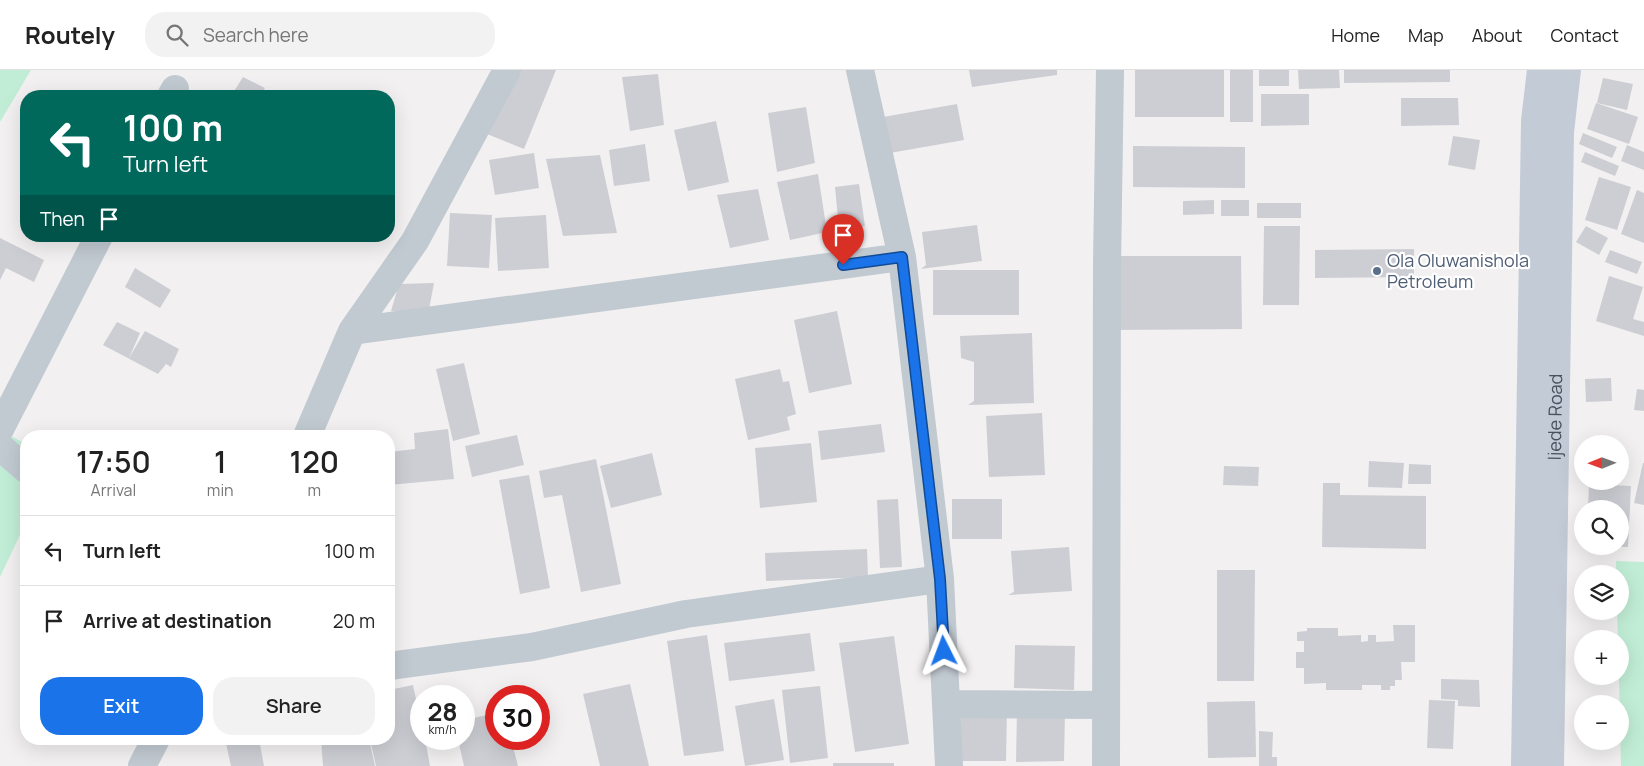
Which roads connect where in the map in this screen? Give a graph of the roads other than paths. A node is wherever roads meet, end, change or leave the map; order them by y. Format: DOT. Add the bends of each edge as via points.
graph roads {
  1 [pos="508,70"];
  2 [pos="860,70"];
  3 [pos="1110,70"];
  4 [pos="1541,70"];
  5 [pos="1567,70"];
  6 [pos="96,242"];
  7 [pos="902,257"];
  8 [pos="352,331"];
  9 [pos="0,429"];
  10 [pos="310,430"];
  11 [pos="0,447"];
  12 [pos="20,463"];
  13 [pos="940,579"];
  14 [pos="395,665"];
  15 [pos="946,704"];
  16 [pos="1106,705"];
  17 [pos="153,745"];
  18 [pos="142,766"];
  19 [pos="949,766"];
  20 [pos="1106,766"];
  21 [pos="1525,766"];
  22 [pos="1550,766"];
  1 -- 8 [label="street" via="415,241"];
  2 -- 7 [label="street"];
  3 -- 16 [label="street"];
  4 -- 21 [label="main road, Ijede Road" via="1536,121"];
  5 -- 22 [label="main road, Ijede Road" via="1560,132"];
  6 -- 9 [label="street"];
  7 -- 8 [label="street"];
  7 -- 13 [label="street"];
  8 -- 10 [label="street"];
  11 -- 12 [label="street"];
  13 -- 14 [label="street" via="686,614 532,647"];
  13 -- 15 [label="street"];
  15 -- 16 [label="street"];
  15 -- 19 [label="street"];
  16 -- 20 [label="street"];
  17 -- 18 [label="street"];
}
